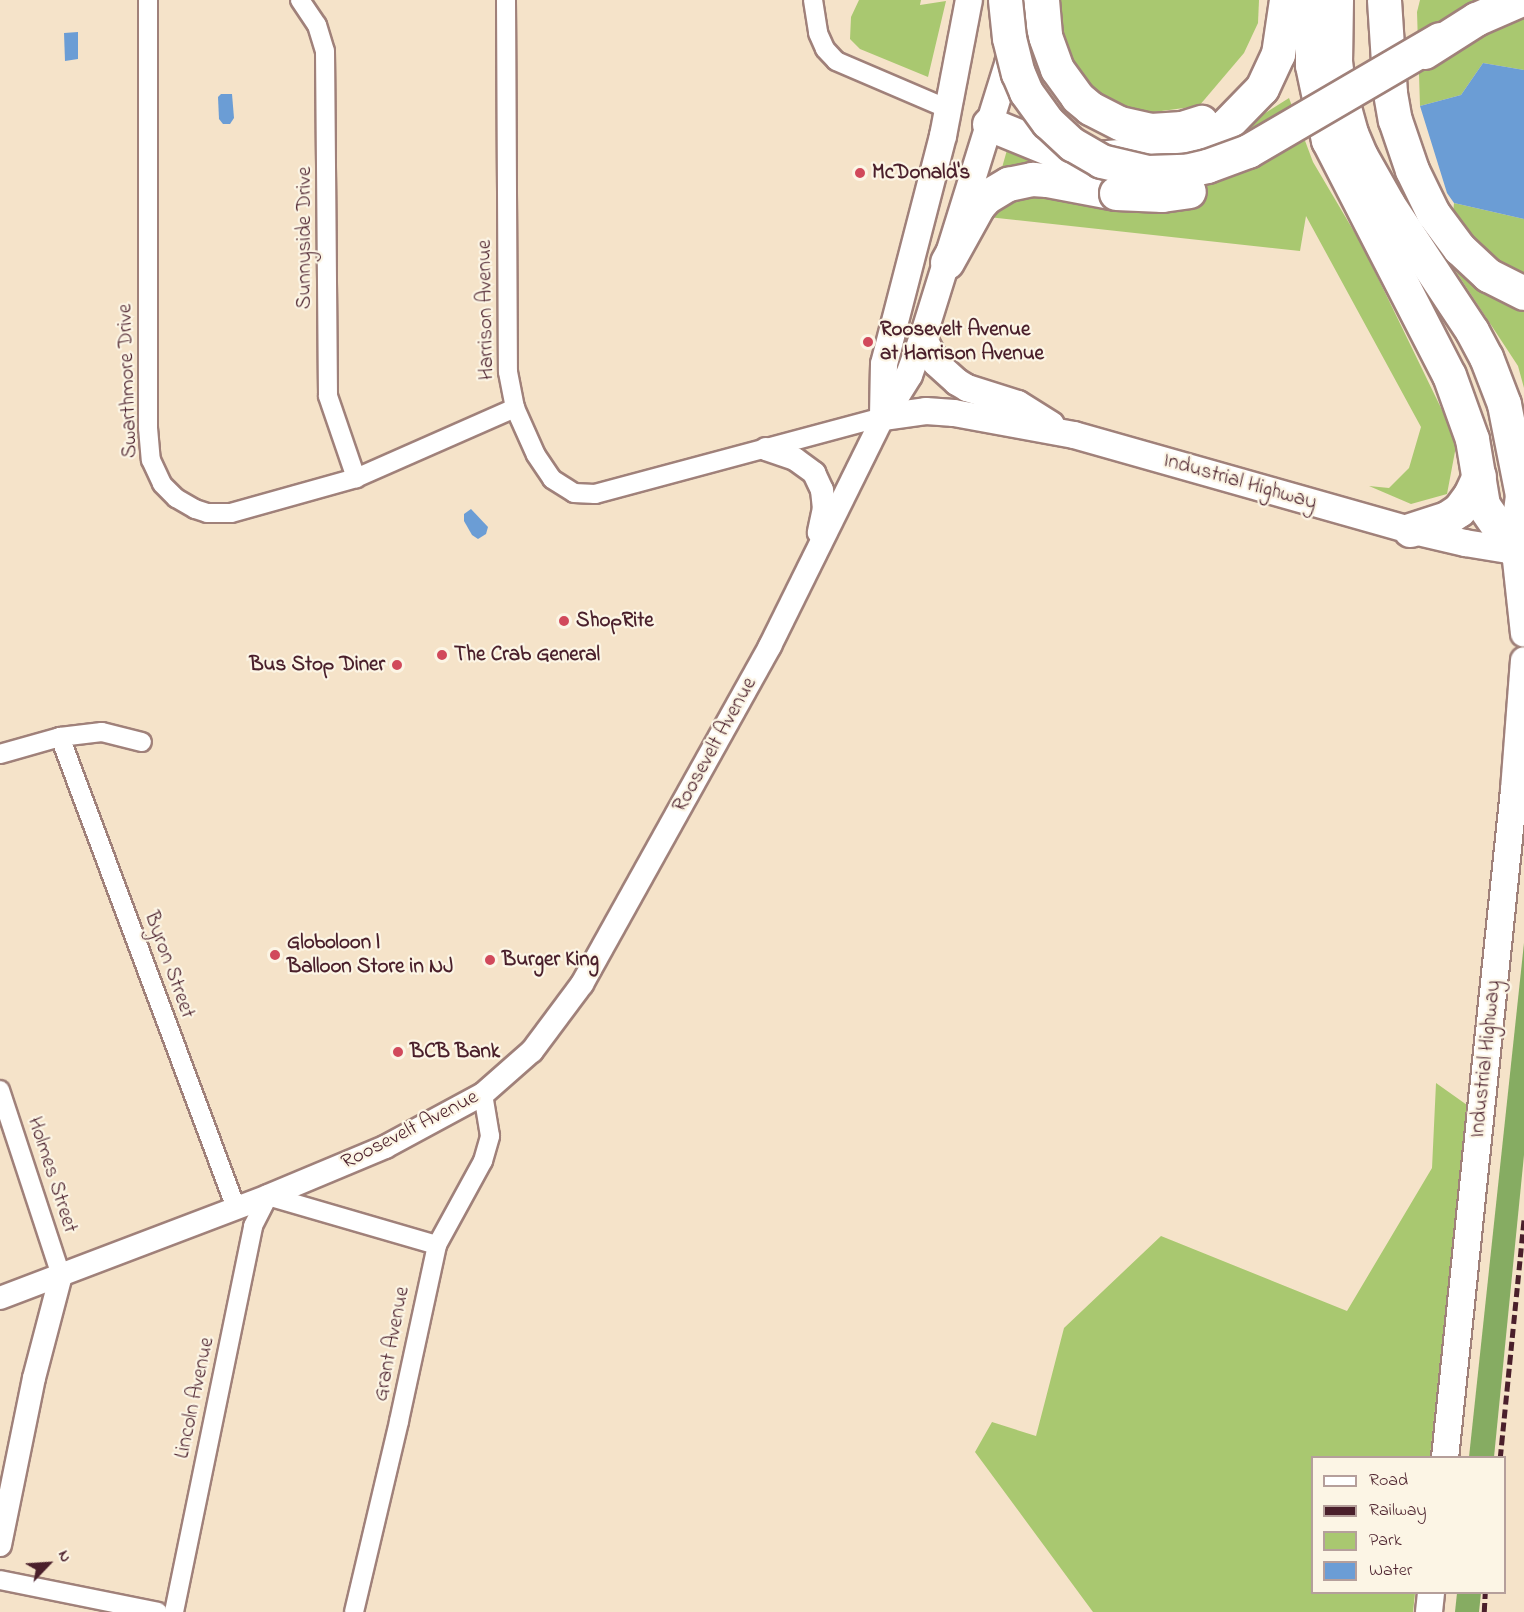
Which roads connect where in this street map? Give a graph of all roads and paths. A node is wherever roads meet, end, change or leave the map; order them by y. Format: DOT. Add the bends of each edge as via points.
graph roads {
  1 [pos="148,0"];
  2 [pos="300,0"];
  3 [pos="506,0"];
  4 [pos="813,0"];
  5 [pos="969,0"];
  6 [pos="1005,0"];
  7 [pos="1024,0"];
  8 [pos="1042,0"];
  9 [pos="1312,0"];
  10 [pos="1336,0"];
  11 [pos="1384,0"];
  12 [pos="1519,0"];
  13 [pos="1284,8"];
  14 [pos="1440,39"];
  15 [pos="948,109"];
  16 [pos="989,124"];
  17 [pos="946,262"];
  18 [pos="1524,293"];
  19 [pos="923,337"];
  20 [pos="515,408"];
  21 [pos="882,417"];
  22 [pos="1064,434"];
  23 [pos="766,449"];
  24 [pos="1479,476"];
  25 [pos="356,478"];
  26 [pos="1410,530"];
  27 [pos="1519,551"];
  28 [pos="813,561"];
  29 [pos="1524,634"];
  30 [pos="1524,660"];
  31 [pos="60,737"];
  32 [pos="142,742"];
  33 [pos="0,754"];
  34 [pos="0,1090"];
  35 [pos="483,1094"];
  36 [pos="268,1196"];
  37 [pos="236,1208"];
  38 [pos="437,1245"];
  39 [pos="61,1275"];
  40 [pos="0,1298"];
  41 [pos="1445,1456"];
  42 [pos="0,1545"];
  43 [pos="0,1580"];
  44 [pos="1431,1594"];
  45 [pos="158,1612"];
  46 [pos="174,1612"];
  47 [pos="354,1612"];
  48 [pos="1429,1612"];
  1 -- 25 [label="street, Swarthmore Drive" via="148,428 154,469 162,484 185,504 219,514"];
  2 -- 25 [label="street, Sunnyside Drive" via="317,25 325,51 328,396"];
  3 -- 20 [label="street, Harrison Avenue" via="508,372"];
  4 -- 15 [label="street" via="818,33 825,50 836,61"];
  5 -- 15 [label="main road, Roosevelt Avenue"];
  6 -- 14 [label="highway, bridge" via="1018,73 1026,92 1048,122 1072,144 1101,161 1148,172 1185,171 1248,151"];
  7 -- 16 [label="main road, Roosevelt Avenue"];
  8 -- 13 [label="highway" via="1050,53 1067,85 1090,108 1120,123 1151,130 1197,124 1238,98 1260,69"];
  9 -- 24 [label="highway" via="1312,65 1328,140 1449,375 1470,430"];
  10 -- 27 [label="highway" via="1335,61 1351,133 1378,187 1472,331 1504,404 1522,495"];
  11 -- 18 [label="highway" via="1395,120 1412,170 1446,232 1473,263"];
  12 -- 14 [label="highway, bridge"];
  13 -- 16 [label="highway" via="1278,54 1262,88 1225,126 1190,144 1143,156 1079,157"];
  14 -- 17 [label="highway, bridge" via="1368,95 1260,168 1222,183 1180,193 1116,193 1032,179 1008,184 978,206"];
  15 -- 16 [label="main road"];
  15 -- 21 [label="main road, Roosevelt Avenue" via="884,364"];
  16 -- 17 [label="main road, Roosevelt Avenue"];
  17 -- 19 [label="main road, Roosevelt Avenue"];
  19 -- 21 [label="main road, Roosevelt Avenue" via="909,375"];
  19 -- 22 [label="main road" via="936,363 957,382 1018,404"];
  20 -- 23 [label="street, Harrison Avenue" via="536,455 552,479 581,494 606,492"];
  20 -- 25 [label="street, Swarthmore Drive"];
  21 -- 22 [label="main road, Industrial Highway" via="947,412"];
  21 -- 23 [label="street, Harrison Avenue"];
  21 -- 28 [label="street, Roosevelt Avenue"];
  22 -- 26 [label="main road, Industrial Highway"];
  23 -- 28 [label="street" via="795,459 814,473 822,490 824,508"];
  24 -- 26 [label="highway" via="1459,510 1448,518"];
  24 -- 27 [label="highway" via="1483,505"];
  26 -- 27 [label="main road, Industrial Highway"];
  27 -- 29 [label="main road"];
  28 -- 35 [label="street, Roosevelt Avenue" via="770,646 582,984 532,1051"];
  30 -- 41 [label="main road, Industrial Highway"];
  31 -- 32 [label="street" via="102,732"];
  31 -- 33 [label="street"];
  31 -- 37 [label="street, Byron Street"];
  34 -- 39 [label="street, Holmes Street"];
  35 -- 36 [label="street, Roosevelt Avenue" via="385,1147"];
  35 -- 38 [label="street, Grant Avenue" via="490,1136 483,1161"];
  36 -- 37 [label="street, Roosevelt Avenue"];
  36 -- 38 [label="street"];
  36 -- 46 [label="street, Lincoln Avenue" via="253,1226"];
  37 -- 39 [label="street, Roosevelt Avenue"];
  38 -- 47 [label="street, Grant Avenue"];
  39 -- 40 [label="street, Roosevelt Avenue"];
  39 -- 42 [label="street" via="34,1378"];
  43 -- 45 [label="street"];
  44 -- 48 [label="main road"];
}
